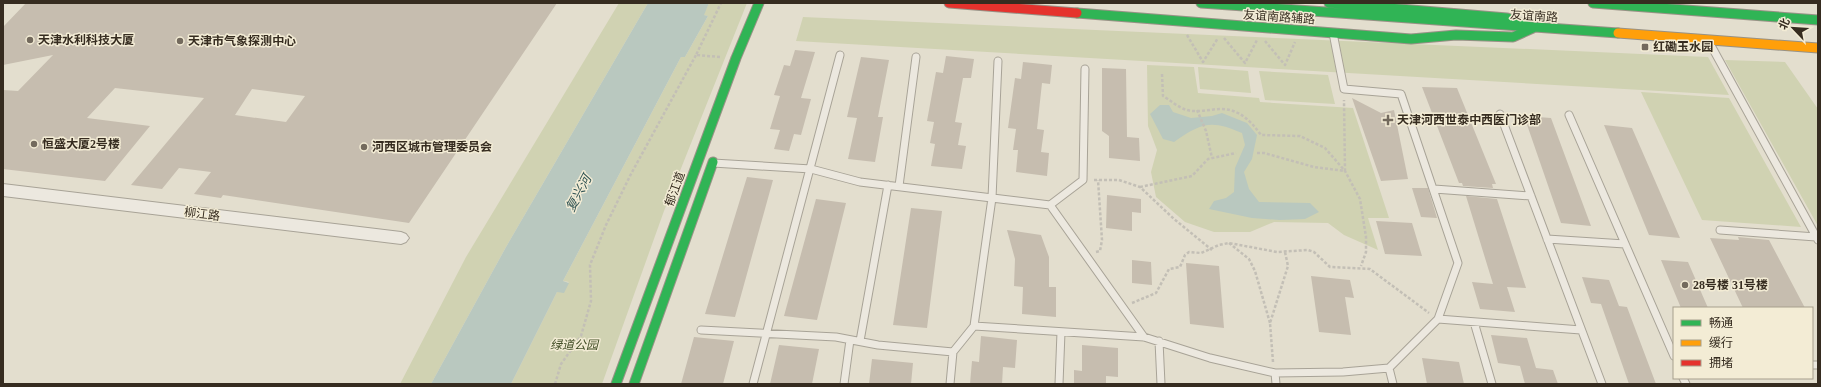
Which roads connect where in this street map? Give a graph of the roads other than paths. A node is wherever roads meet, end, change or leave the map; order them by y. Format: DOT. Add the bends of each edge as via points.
graph roads {
  1 [pos="759,3"];
  2 [pos="949,3"];
  3 [pos="1201,3"];
  4 [pos="1329,3"];
  5 [pos="1593,3"];
  6 [pos="1818,20"];
  7 [pos="1533,28"];
  8 [pos="1333,33"];
  9 [pos="1708,40"];
  10 [pos="1818,48"];
  11 [pos="840,55"];
  12 [pos="916,57"];
  13 [pos="998,61"];
  14 [pos="1085,70"];
  15 [pos="1500,114"];
  16 [pos="1569,114"];
  17 [pos="714,159"];
  18 [pos="811,169"];
  19 [pos="888,185"];
  20 [pos="899,186"];
  21 [pos="1434,189"];
  22 [pos="3,190"];
  23 [pos="1531,196"];
  24 [pos="992,198"];
  25 [pos="1050,205"];
  26 [pos="1720,230"];
  27 [pos="401,238"];
  28 [pos="1547,239"];
  29 [pos="1817,239"];
  30 [pos="1625,244"];
  31 [pos="1438,319"];
  32 [pos="1474,322"];
  33 [pos="974,326"];
  34 [pos="701,330"];
  35 [pos="1581,330"];
  36 [pos="1061,332"];
  37 [pos="766,334"];
  38 [pos="1144,337"];
  39 [pos="850,340"];
  40 [pos="860,341"];
  41 [pos="1159,342"];
  42 [pos="953,352"];
  43 [pos="1673,354"];
  44 [pos="1389,368"];
  45 [pos="1275,373"];
  46 [pos="616,384"];
  47 [pos="634,384"];
  48 [pos="754,384"];
  49 [pos="844,384"];
  50 [pos="950,384"];
  51 [pos="1059,384"];
  52 [pos="1161,384"];
  53 [pos="1276,384"];
  54 [pos="1393,384"];
  55 [pos="1492,384"];
  56 [pos="1602,384"];
  1 -- 46 [label="main road, 郁江道" via="736,58"];
  2 -- 8 [label="main road, 友谊南路辅路"];
  3 -- 7 [label="main road, 友谊南路"];
  4 -- 7 [label="main road" via="1507,18"];
  5 -- 6 [label="main road"];
  7 -- 8 [label="main road, 友谊南路辅路" via="1512,36 1456,35 1411,39"];
  7 -- 9 [label="main road, 友谊南路"];
  8 -- 21 [label="lane" via="1344,89 1401,94"];
  9 -- 10 [label="main road, 友谊南路"];
  9 -- 29 [label="lane"];
  11 -- 18 [label="lane"];
  12 -- 20 [label="lane"];
  13 -- 24 [label="lane"];
  14 -- 25 [label="lane" via="1083,180"];
  15 -- 23 [label="lane"];
  16 -- 30 [label="lane"];
  17 -- 18 [label="lane"];
  17 -- 47 [label="main road"];
  18 -- 19 [label="lane" via="860,182"];
  18 -- 37 [label="lane"];
  19 -- 20 [label="lane"];
  19 -- 40 [label="lane"];
  20 -- 24 [label="lane"];
  21 -- 23 [label="lane"];
  21 -- 31 [label="lane" via="1458,263"];
  22 -- 27 [label="street, 柳江路"];
  23 -- 28 [label="lane"];
  24 -- 25 [label="lane"];
  24 -- 33 [label="lane"];
  25 -- 38 [label="lane"];
  26 -- 29 [label="lane"];
  28 -- 30 [label="lane"];
  28 -- 35 [label="lane"];
  30 -- 43 [label="lane"];
  31 -- 32 [label="lane"];
  31 -- 44 [label="lane"];
  32 -- 35 [label="lane"];
  32 -- 55 [label="lane"];
  33 -- 36 [label="lane"];
  33 -- 42 [label="lane"];
  34 -- 37 [label="lane"];
  35 -- 56 [label="lane"];
  36 -- 38 [label="lane"];
  36 -- 51 [label="lane"];
  37 -- 39 [label="lane"];
  37 -- 48 [label="lane"];
  38 -- 41 [label="lane"];
  39 -- 40 [label="lane"];
  39 -- 49 [label="lane"];
  40 -- 42 [label="lane"];
  41 -- 45 [label="lane" via="1210,358"];
  41 -- 52 [label="lane"];
  42 -- 50 [label="lane"];
  44 -- 45 [label="lane"];
  44 -- 54 [label="lane"];
  45 -- 53 [label="lane"];
}
